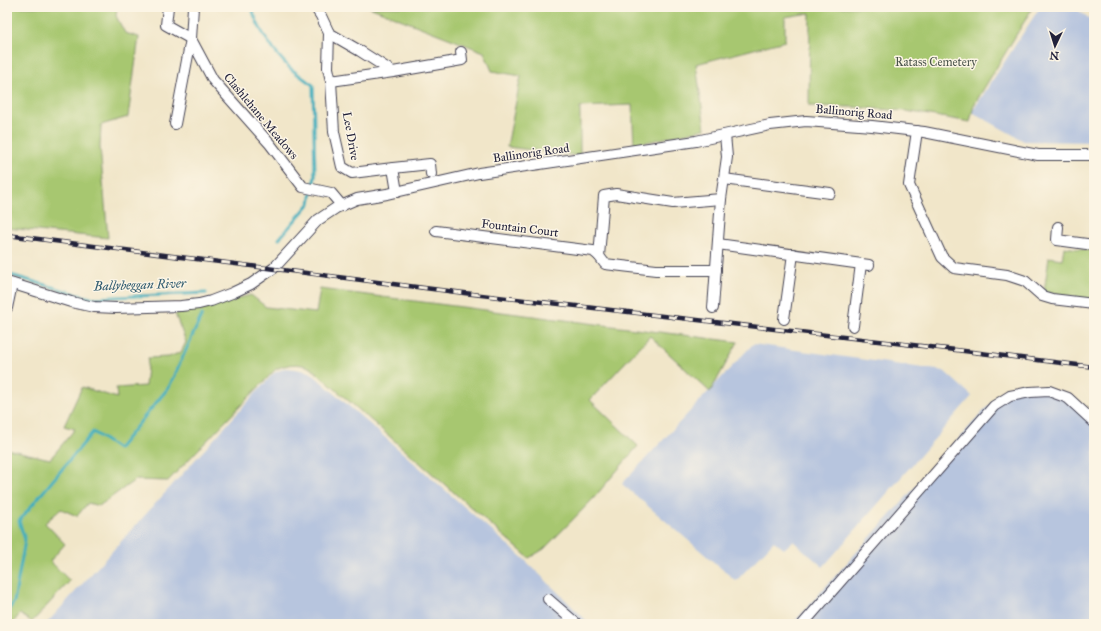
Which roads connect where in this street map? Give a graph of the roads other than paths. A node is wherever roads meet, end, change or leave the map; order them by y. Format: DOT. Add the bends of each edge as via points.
graph roads {
  1 [pos="168,7"];
  2 [pos="192,7"];
  3 [pos="315,7"];
  4 [pos="329,33"];
  5 [pos="191,38"];
  6 [pos="461,52"];
  7 [pos="393,72"];
  8 [pos="331,81"];
  9 [pos="175,124"];
  10 [pos="918,132"];
  11 [pos="725,135"];
  12 [pos="1094,155"];
  13 [pos="393,168"];
  14 [pos="431,174"];
  15 [pos="724,179"];
  16 [pos="397,192"];
  17 [pos="830,193"];
  18 [pos="721,199"];
  19 [pos="342,206"];
  20 [pos="1058,227"];
  21 [pos="436,231"];
  22 [pos="718,244"];
  23 [pos="1094,245"];
  24 [pos="793,254"];
  25 [pos="599,256"];
  26 [pos="716,270"];
  27 [pos="10,283"];
  28 [pos="1094,304"];
  29 [pos="7,308"];
  30 [pos="713,308"];
  31 [pos="784,319"];
  32 [pos="853,326"];
  33 [pos="1094,422"];
  34 [pos="548,598"];
  35 [pos="577,624"];
  36 [pos="803,624"];
  1 -- 5 [label="street" via="166,25"];
  2 -- 5 [label="street, Clashlehane Meadows"];
  3 -- 4 [label="street, Lee Drive"];
  4 -- 7 [label="street"];
  4 -- 8 [label="street, Lee Drive" via="328,68"];
  5 -- 9 [label="street, Clashlehane Meadows"];
  5 -- 19 [label="street, Clashlehane Meadows" via="213,80 270,144 303,187 330,193"];
  6 -- 7 [label="street" via="462,60"];
  7 -- 8 [label="street"];
  8 -- 13 [label="street, Lee Drive" via="334,132 342,167 352,173"];
  10 -- 11 [label="street, Ballinorig Road" via="806,122 770,125"];
  10 -- 12 [label="street, Ballinorig Road" via="1038,155"];
  10 -- 28 [label="street" via="909,185 942,257 954,268 1007,274 1025,282 1042,296"];
  11 -- 15 [label="street" via="727,157"];
  11 -- 16 [label="street, Ballinorig Road" via="479,173"];
  13 -- 14 [label="street, Lee Drive" via="430,164"];
  13 -- 16 [label="street"];
  15 -- 17 [label="street"];
  15 -- 18 [label="street"];
  16 -- 19 [label="street, Ballinorig Road" via="357,199"];
  18 -- 22 [label="street"];
  18 -- 25 [label="street" via="673,203 616,194 604,196"];
  19 -- 27 [label="street, Ballinorig Road" via="318,220 274,268 232,294 211,301 181,306 94,307"];
  20 -- 23 [label="street" via="1057,240"];
  21 -- 25 [label="street, Fountain Court" via="593,251"];
  22 -- 24 [label="street"];
  22 -- 26 [label="street"];
  24 -- 31 [label="street"];
  24 -- 32 [label="street" via="865,264"];
  25 -- 26 [label="street, Fountain Court" via="605,264 656,270"];
  26 -- 30 [label="street"];
  27 -- 29 [label="street"];
  33 -- 36 [label="street" via="1068,398 1049,391 1010,396 994,406"];
  34 -- 35 [label="street"];
}
